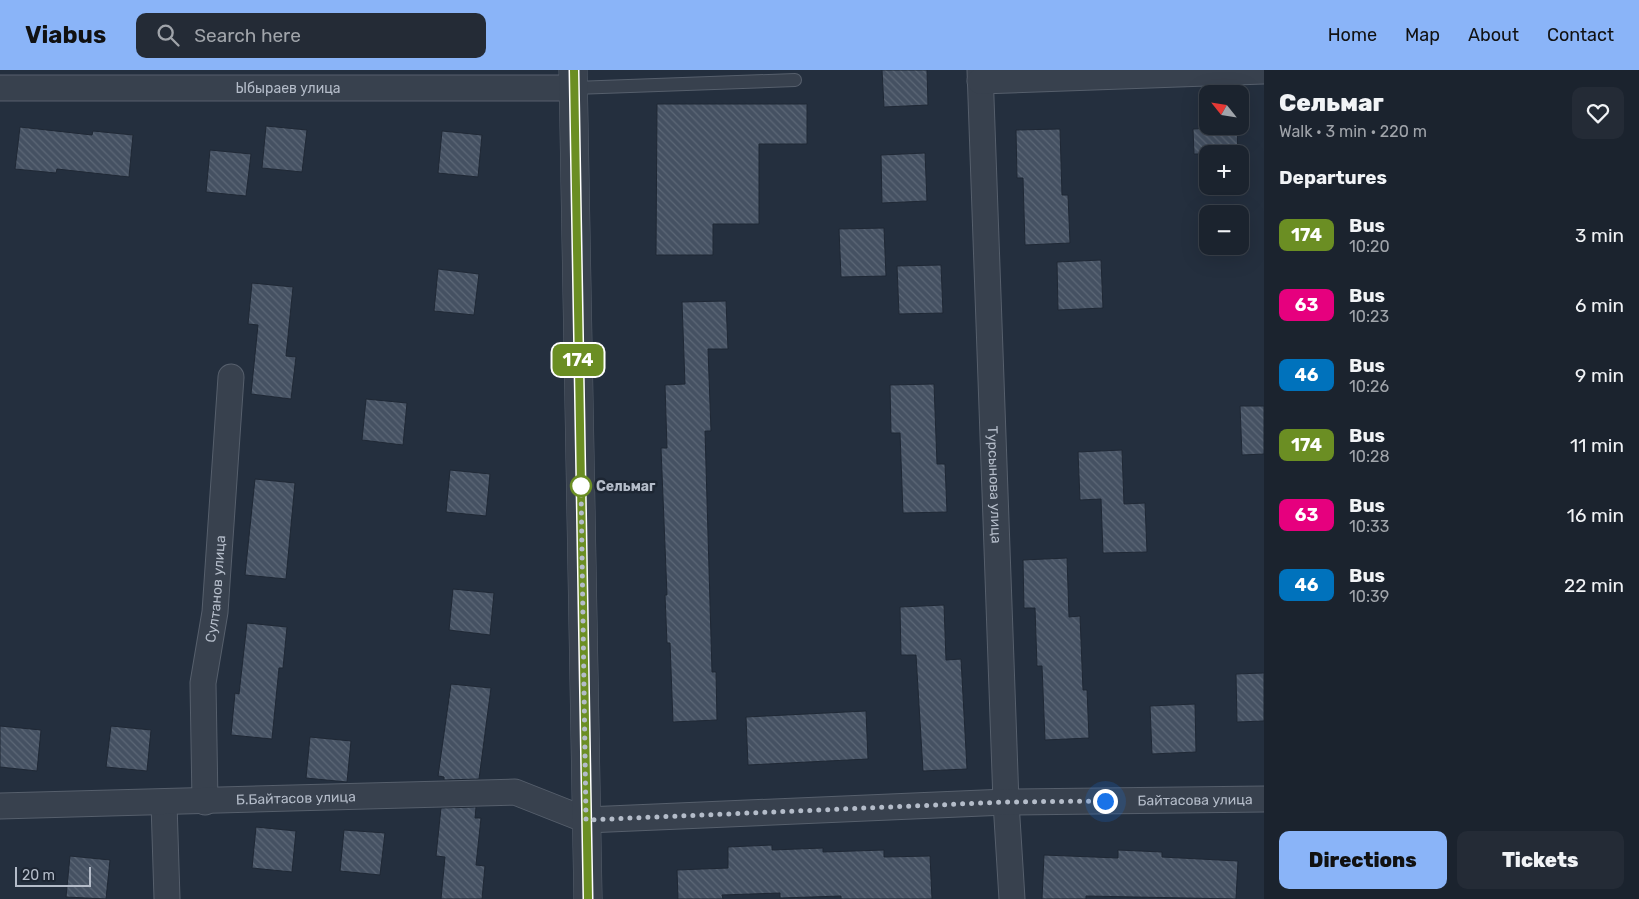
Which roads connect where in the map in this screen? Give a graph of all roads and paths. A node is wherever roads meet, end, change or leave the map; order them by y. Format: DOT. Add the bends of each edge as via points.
graph roads {
  1 [pos="1264,71"];
  2 [pos="980,75"];
  3 [pos="82,79"];
  4 [pos="574,79"];
  5 [pos="795,80"];
  6 [pos="0,88"];
  7 [pos="231,377"];
  8 [pos="1264,799"];
  9 [pos="205,802"];
  10 [pos="1006,802"];
  11 [pos="164,803"];
  12 [pos="0,806"];
  13 [pos="586,820"];
  14 [pos="167,899"];
  15 [pos="588,899"];
  16 [pos="1012,899"];
  1 -- 2 [label="street"];
  2 -- 10 [label="street, Турсынова улица"];
  3 -- 4 [label="street, Ыбыраев улица"];
  3 -- 6 [label="street, Ыбыраев улица"];
  4 -- 5 [label="lane"];
  4 -- 13 [label="street"];
  7 -- 9 [label="street, Султанов улица" via="215,612 203,683"];
  8 -- 10 [label="street, Байтасова улица"];
  9 -- 11 [label="street, Б.Байтасов улица"];
  9 -- 13 [label="street, Б.Байтасов улица" via="515,792"];
  10 -- 13 [label="street, Байтасова улица"];
  10 -- 16 [label="street, Турсынова улица"];
  11 -- 12 [label="street, Б.Байтасов улица"];
  11 -- 14 [label="street"];
  13 -- 15 [label="street"];
}
